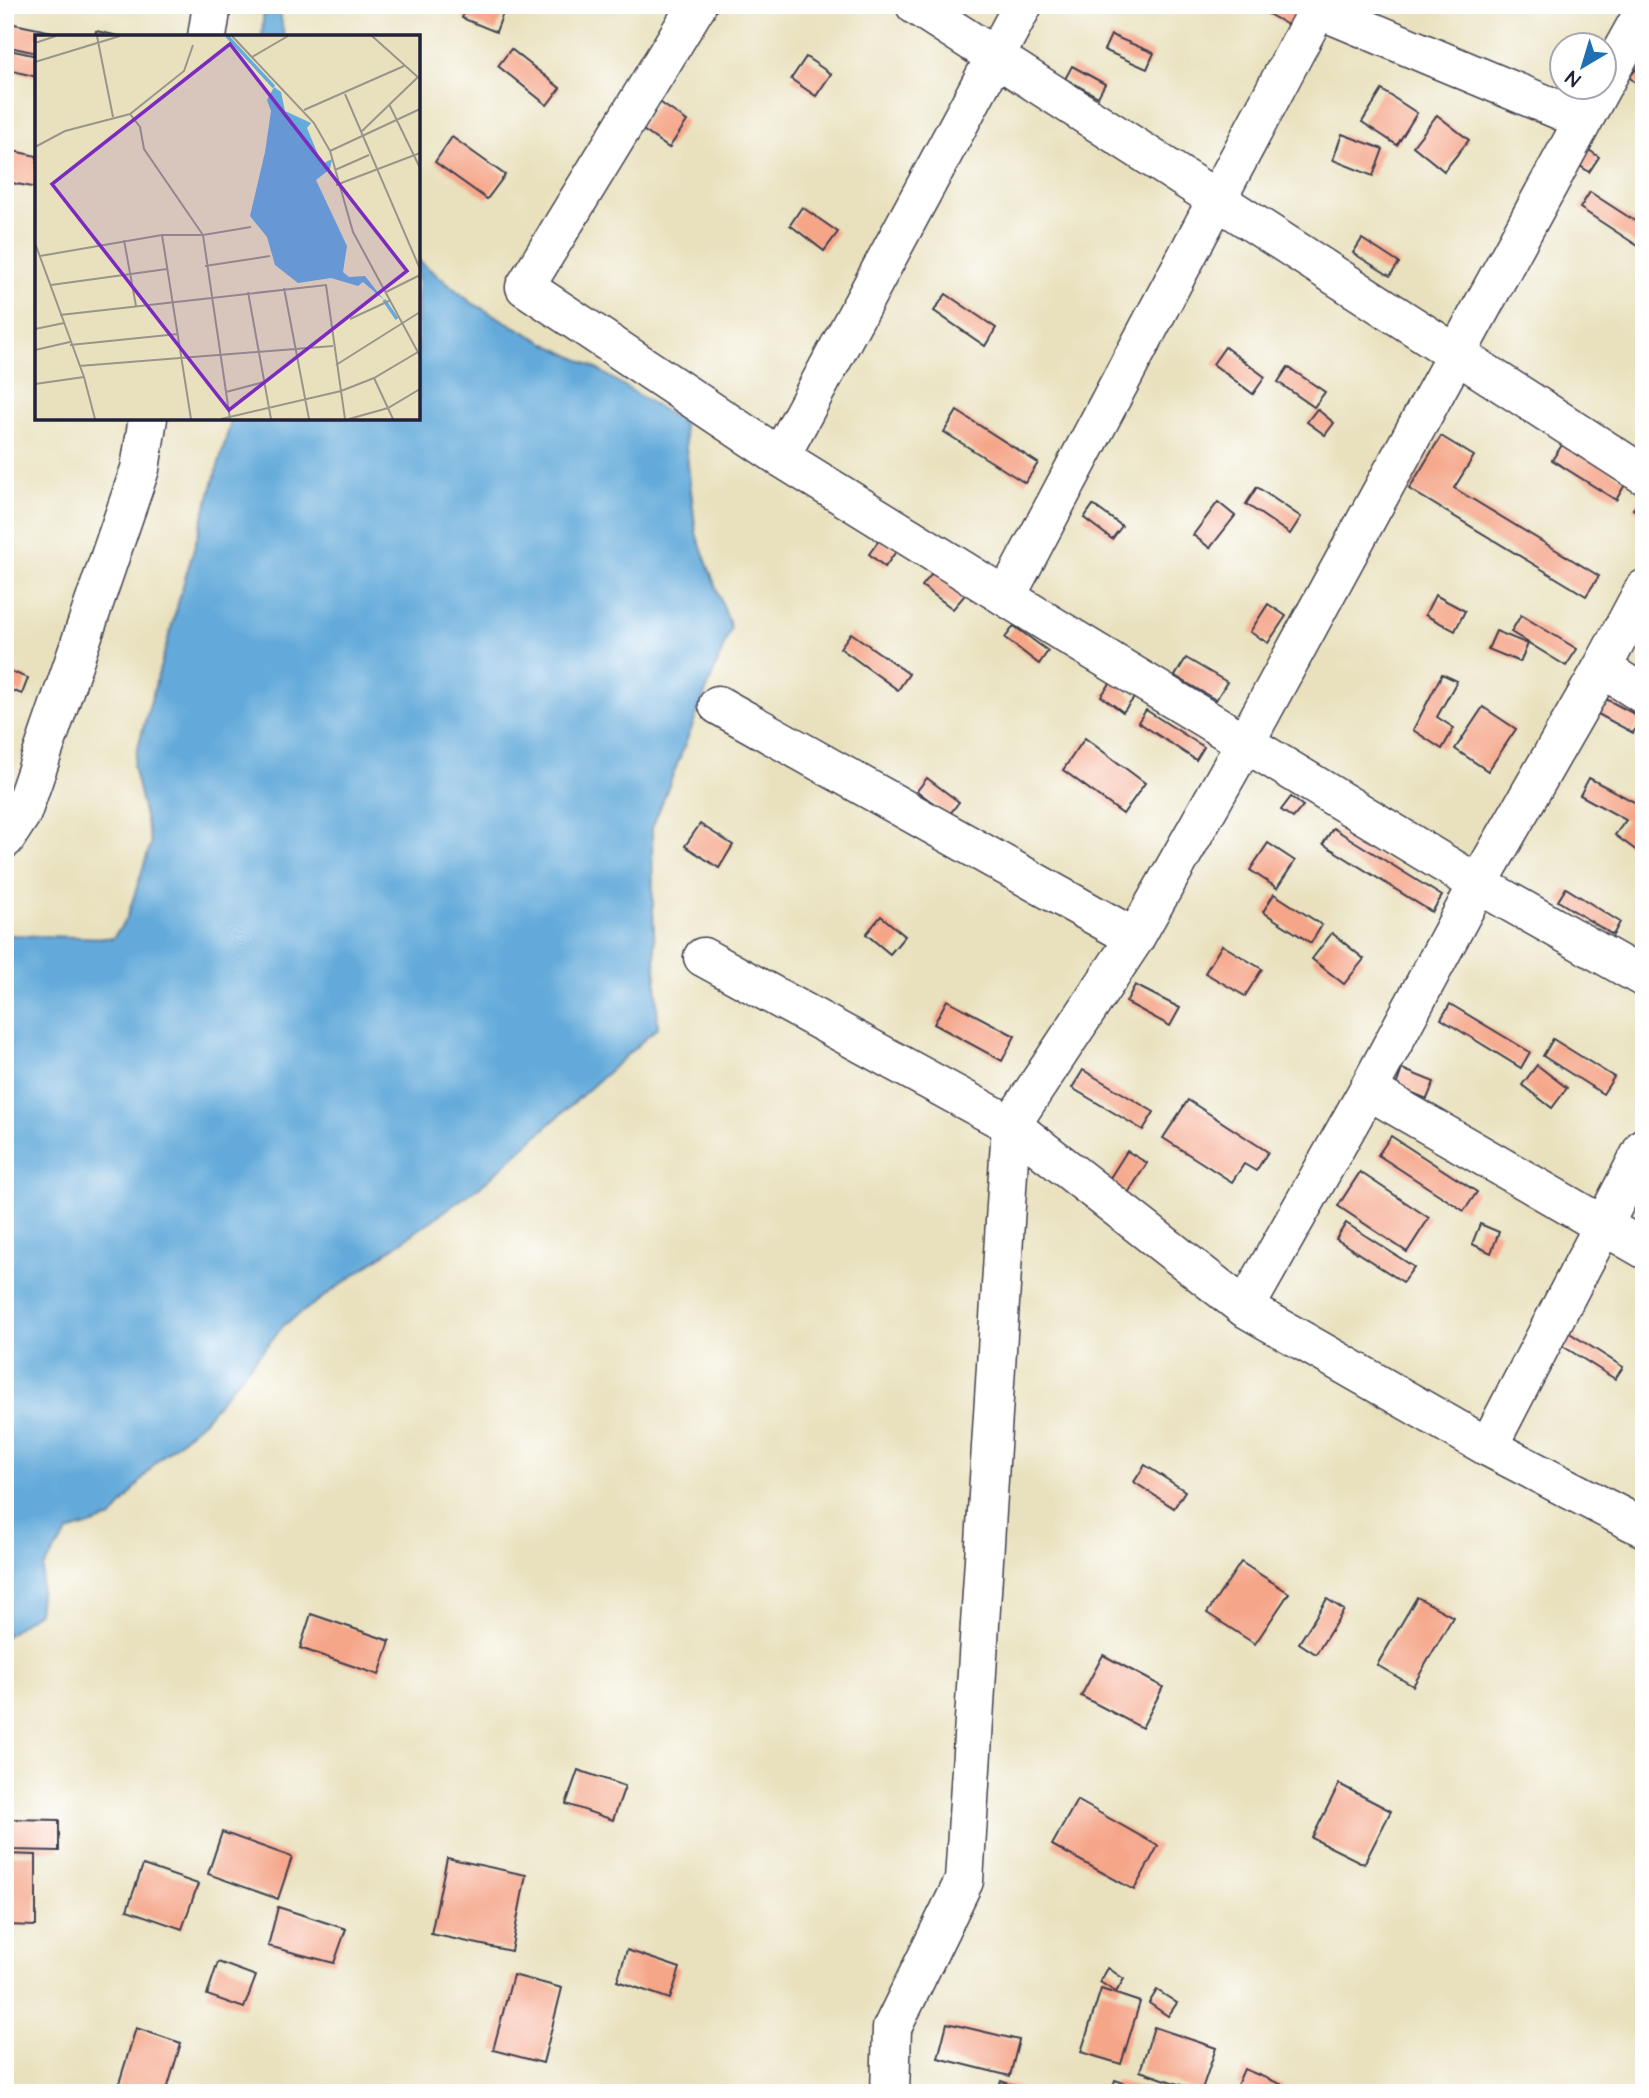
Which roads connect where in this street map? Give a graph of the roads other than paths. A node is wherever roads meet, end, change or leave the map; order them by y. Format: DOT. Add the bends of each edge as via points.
graph roads {
  1 [pos="212,5"];
  2 [pos="696,5"];
  3 [pos="915,5"];
  4 [pos="1023,5"];
  5 [pos="1319,7"];
  6 [pos="1644,11"];
  7 [pos="207,35"];
  8 [pos="995,57"];
  9 [pos="1618,58"];
  10 [pos="1548,81"];
  11 [pos="1593,102"];
  12 [pos="1217,200"];
  13 [pos="1456,354"];
  14 [pos="148,420"];
  15 [pos="780,457"];
  16 [pos="1644,475"];
  17 [pos="1644,589"];
  18 [pos="1006,597"];
  19 [pos="1602,668"];
  20 [pos="1644,695"];
  21 [pos="718,705"];
  22 [pos="1245,743"];
  23 [pos="11,820"];
  24 [pos="1478,884"];
  25 [pos="1135,938"];
  26 [pos="703,957"];
  27 [pos="1644,978"];
  28 [pos="1368,1090"];
  29 [pos="1011,1125"];
  30 [pos="1644,1147"];
  31 [pos="1603,1226"];
  32 [pos="1644,1249"];
  33 [pos="1245,1308"];
  34 [pos="1488,1447"];
  35 [pos="1644,1528"];
  36 [pos="890,2093"];
  1 -- 7 [label="street"];
  2 -- 15 [label="street" via="525,287"];
  3 -- 8 [label="street"];
  4 -- 8 [label="street"];
  5 -- 10 [label="street"];
  5 -- 12 [label="street"];
  6 -- 9 [label="street"];
  8 -- 12 [label="street"];
  8 -- 15 [label="street"];
  11 -- 13 [label="street"];
  12 -- 13 [label="street"];
  12 -- 18 [label="street"];
  13 -- 16 [label="street"];
  13 -- 22 [label="street"];
  14 -- 23 [label="street" via="140,469"];
  15 -- 18 [label="street"];
  17 -- 19 [label="street"];
  18 -- 22 [label="street"];
  19 -- 20 [label="street"];
  19 -- 24 [label="street"];
  21 -- 25 [label="street"];
  22 -- 24 [label="street"];
  22 -- 25 [label="street"];
  24 -- 27 [label="street"];
  24 -- 28 [label="street"];
  25 -- 29 [label="street"];
  26 -- 29 [label="street"];
  28 -- 31 [label="street"];
  28 -- 33 [label="street"];
  29 -- 33 [label="street"];
  29 -- 36 [label="street" via="964,1881 892,2028"];
  30 -- 31 [label="street"];
  31 -- 32 [label="street"];
  31 -- 34 [label="street"];
  33 -- 34 [label="street"];
  34 -- 35 [label="street"];
}
